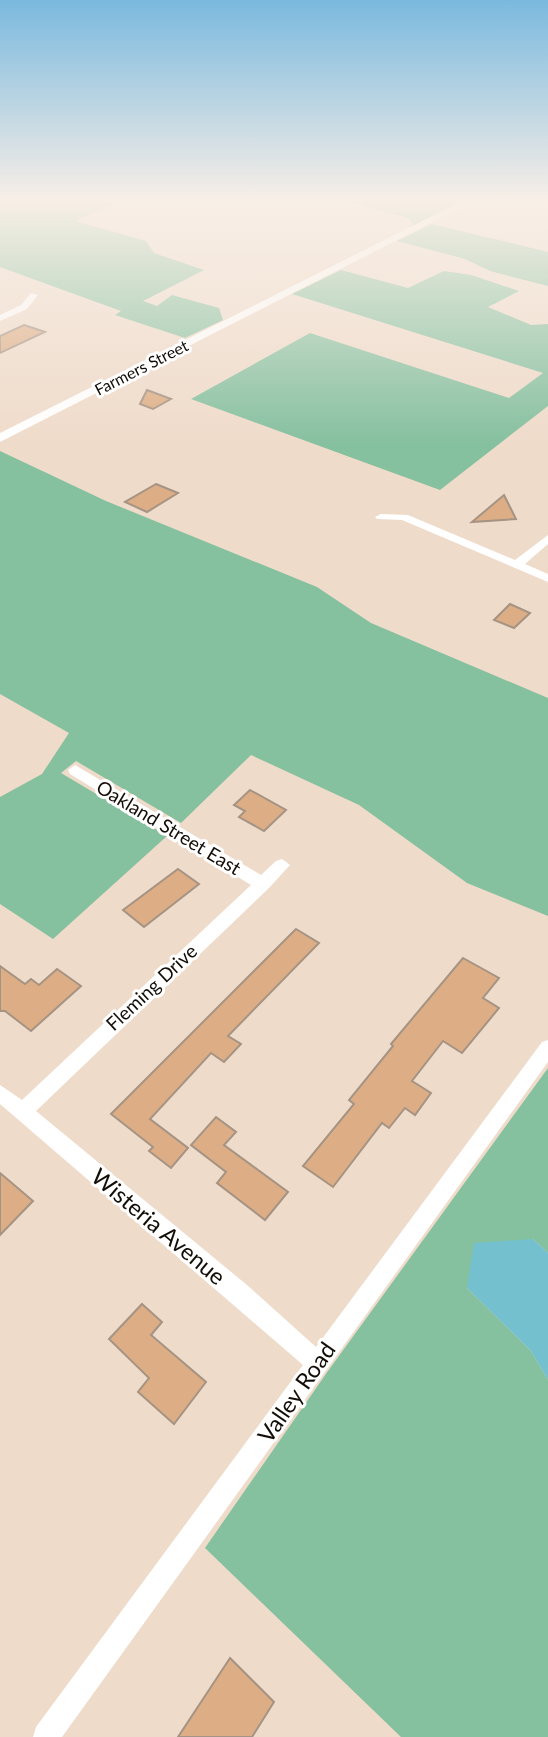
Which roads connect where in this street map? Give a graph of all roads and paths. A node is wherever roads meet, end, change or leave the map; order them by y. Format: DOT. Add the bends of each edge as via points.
graph roads {
  1 [pos="309,282"];
  2 [pos="34,295"];
  3 [pos="0,318"];
  4 [pos="0,438"];
  5 [pos="381,517"];
  6 [pos="548,538"];
  7 [pos="516,565"];
  8 [pos="548,578"];
  9 [pos="75,770"];
  10 [pos="282,865"];
  11 [pos="263,884"];
  12 [pos="548,1048"];
  13 [pos="0,1093"];
  14 [pos="23,1111"];
  15 [pos="317,1362"];
  16 [pos="46,1737"];
  1 -- 4 [label="street, Farmers Street"];
  2 -- 3 [label="street" via="24,307"];
  5 -- 7 [label="street" via="404,517"];
  6 -- 7 [label="street"];
  7 -- 8 [label="street"];
  9 -- 11 [label="street, Oakland Street East"];
  10 -- 11 [label="street, Fleming Drive"];
  11 -- 14 [label="street, Fleming Drive"];
  12 -- 15 [label="street, Valley Road"];
  13 -- 14 [label="street, Wisteria Avenue"];
  14 -- 15 [label="street, Wisteria Avenue"];
  15 -- 16 [label="street, Valley Road"];
}
